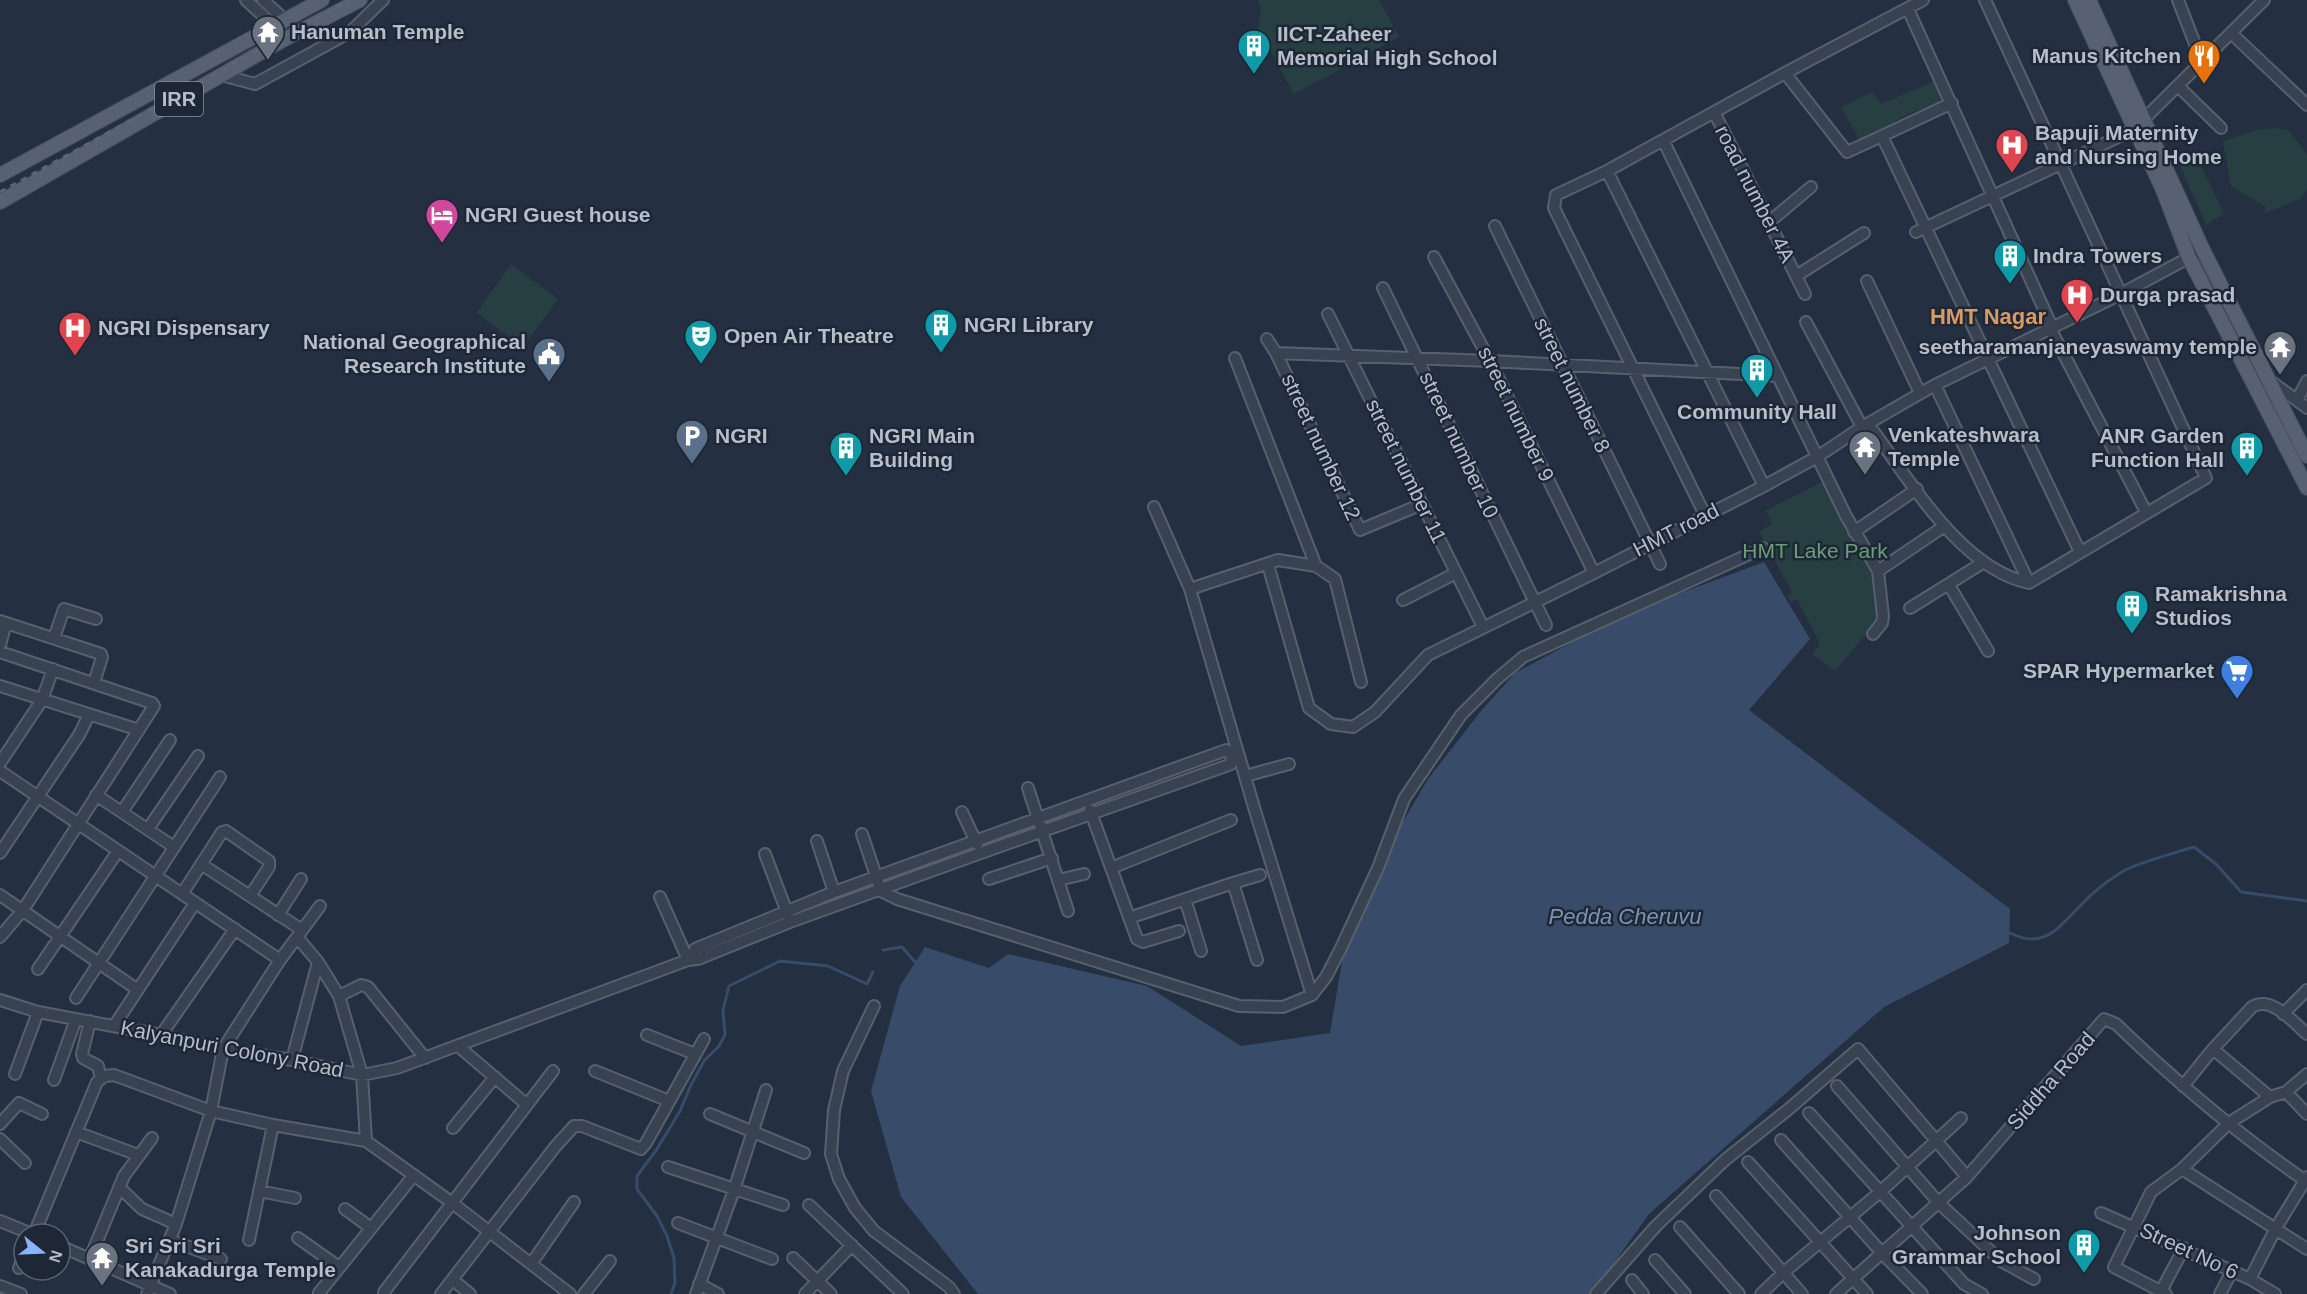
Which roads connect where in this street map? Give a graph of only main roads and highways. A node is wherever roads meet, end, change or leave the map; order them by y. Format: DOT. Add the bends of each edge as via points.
graph roads {
  1 [pos="322,0"];
  2 [pos="360,0"];
  3 [pos="2075,0"];
  4 [pos="2089,0"];
  5 [pos="0,175"];
  6 [pos="0,202"];
  7 [pos="2307,456"];
  8 [pos="2307,488"];
  1 -- 5 [label="main road, IRR"];
  2 -- 6 [label="main road, IRR"];
  3 -- 8 [label="main road" via="2163,190 2189,258"];
  4 -- 7 [label="main road" via="2203,250"];
}
